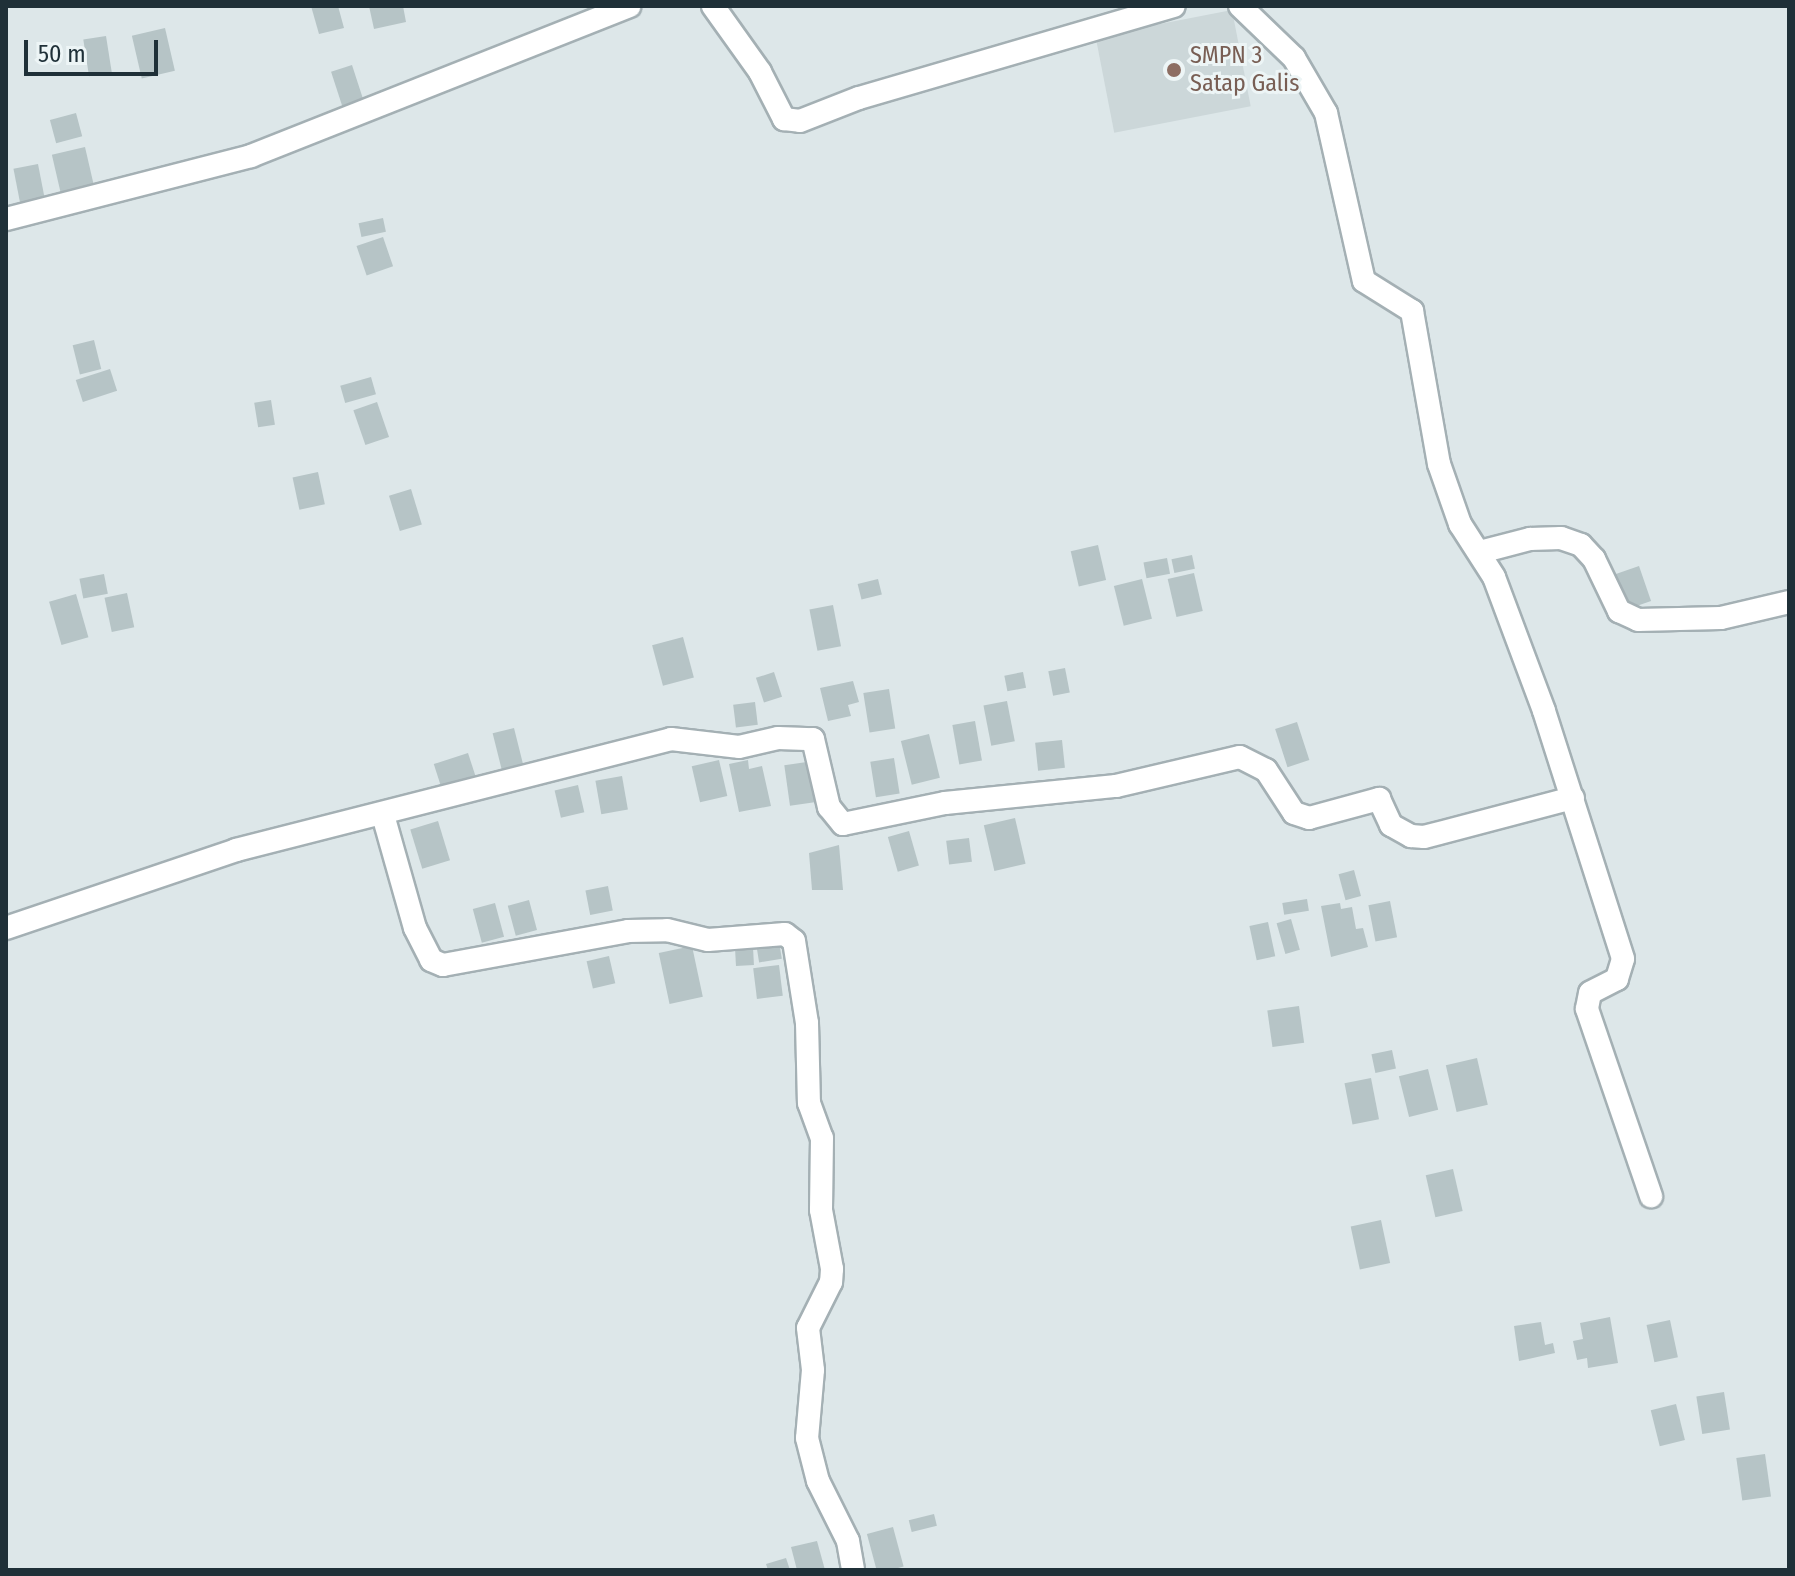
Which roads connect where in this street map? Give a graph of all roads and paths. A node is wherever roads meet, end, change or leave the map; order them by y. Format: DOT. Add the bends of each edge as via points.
graph roads {
  1 [pos="629,6"];
  2 [pos="713,6"];
  3 [pos="1174,6"];
  4 [pos="1240,6"];
  5 [pos="6,219"];
  6 [pos="1480,552"];
  7 [pos="1789,602"];
  8 [pos="1573,798"];
  9 [pos="383,815"];
  10 [pos="6,928"];
  11 [pos="1651,1196"];
  12 [pos="853,1570"];
  1 -- 5 [label="street" via="251,156"];
  2 -- 3 [label="street" via="760,72 784,119 800,121 859,98"];
  4 -- 6 [label="street" via="1294,58 1326,113 1361,273 1371,288 1412,311 1439,464 1460,524"];
  6 -- 7 [label="street" via="1530,539 1561,538 1581,545 1594,559 1619,611 1638,620 1721,618"];
  6 -- 8 [label="street" via="1494,577"];
  8 -- 9 [label="street" via="1411,836 1391,825 1379,799 1309,818 1294,813 1266,770 1240,757 1116,786 945,803 843,824 829,807 817,745 806,736 739,747 671,739"];
  8 -- 11 [label="street" via="1623,959 1617,979 1590,993 1587,1009"];
  9 -- 10 [label="street" via="236,850"];
  9 -- 12 [label="street" via="415,928 431,960 443,965 628,931 667,930 708,940 785,934 794,941 807,1023 809,1103 822,1138 821,1210 832,1269 808,1328 813,1370 807,1438 818,1481 848,1541"];
}
